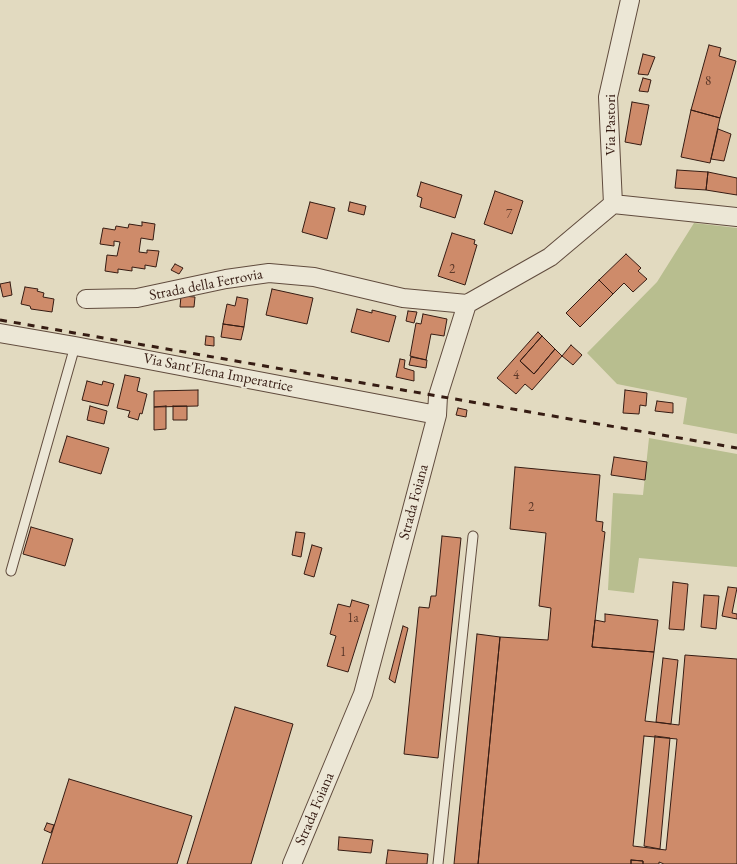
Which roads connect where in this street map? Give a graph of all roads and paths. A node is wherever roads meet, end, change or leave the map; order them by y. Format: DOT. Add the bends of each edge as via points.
graph roads {
  1 [pos="630,0"];
  2 [pos="613,204"];
  3 [pos="737,217"];
  4 [pos="86,299"];
  5 [pos="467,304"];
  6 [pos="0,334"];
  7 [pos="75,346"];
  8 [pos="437,415"];
  9 [pos="473,536"];
  10 [pos="11,571"];
  11 [pos="292,864"];
  12 [pos="438,864"];
  1 -- 2 [label="street, Via Pastori" via="608,97"];
  2 -- 3 [label="street"];
  2 -- 5 [label="street" via="550,258"];
  4 -- 5 [label="street, Strada della Ferrovia" via="137,298 226,279 269,273 314,277 403,298"];
  5 -- 8 [label="street, Strada Foiana" via="438,396"];
  6 -- 7 [label="street, Via Sant'Elena Imperatrice"];
  7 -- 8 [label="street, Via Sant'Elena Imperatrice"];
  7 -- 10 [label="lane"];
  8 -- 11 [label="street, Strada Foiana" via="363,694"];
  9 -- 12 [label="lane"];
}
